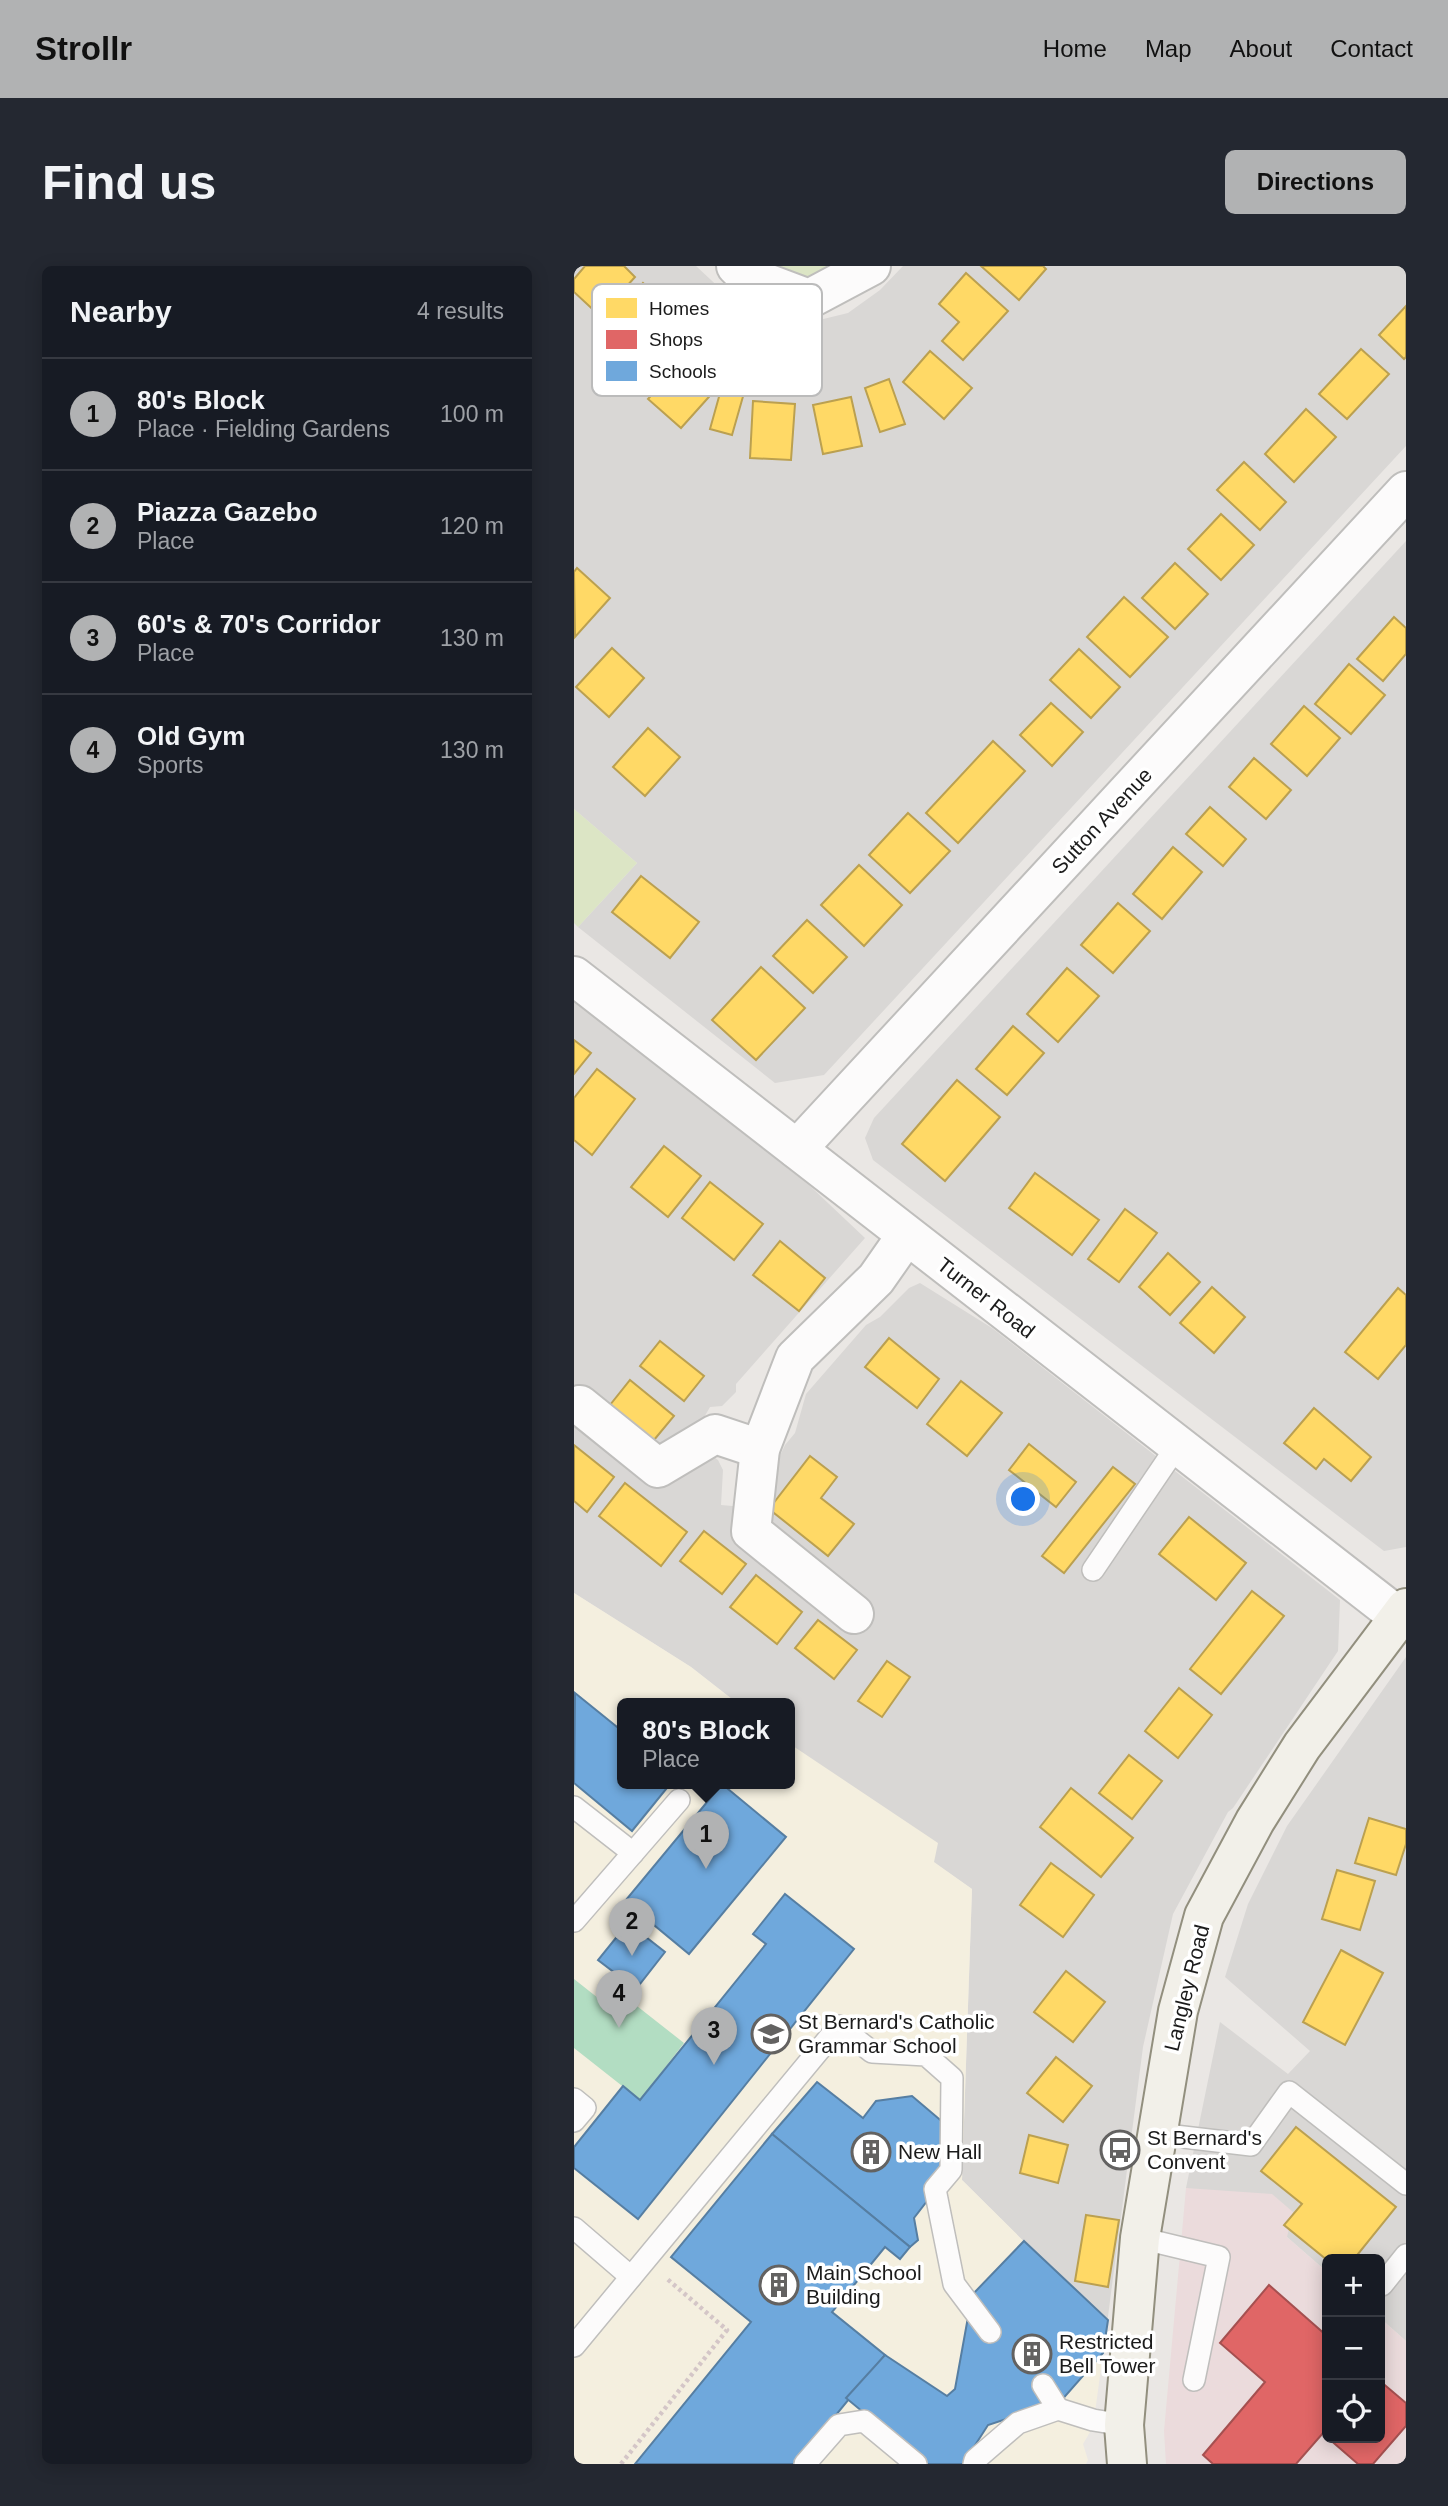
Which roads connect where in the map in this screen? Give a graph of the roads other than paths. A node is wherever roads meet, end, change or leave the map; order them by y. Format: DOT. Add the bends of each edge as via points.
graph roads {
  1 [pos="736,266"];
  2 [pos="871,266"];
  3 [pos="769,284"];
  4 [pos="822,292"];
  5 [pos="1406,491"];
  6 [pos="574,976"];
  7 [pos="797,1149"];
  8 [pos="906,1236"];
  9 [pos="580,1405"];
  10 [pos="1177,1446"];
  11 [pos="760,1449"];
  12 [pos="1093,1570"];
  13 [pos="1402,1613"];
  14 [pos="854,1614"];
  15 [pos="679,1801"];
  16 [pos="574,1807"];
  17 [pos="633,1853"];
  18 [pos="574,1921"];
  19 [pos="574,2099"];
  20 [pos="574,2121"];
  21 [pos="1158,2134"];
  22 [pos="1406,2184"];
  23 [pos="574,2228"];
  24 [pos="1140,2238"];
  25 [pos="1406,2255"];
  26 [pos="638,2269"];
  27 [pos="1385,2281"];
  28 [pos="990,2332"];
  29 [pos="574,2346"];
  30 [pos="1194,2380"];
  31 [pos="1043,2385"];
  32 [pos="1058,2409"];
  33 [pos="1124,2425"];
  34 [pos="805,2464"];
  35 [pos="916,2464"];
  36 [pos="974,2464"];
  37 [pos="1113,2464"];
  38 [pos="1127,2464"];
  39 [pos="1136,2464"];
  1 -- 3 [label="street" via="745,275"];
  2 -- 4 [label="street"];
  5 -- 7 [label="street, Sutton Avenue"];
  6 -- 7 [label="street, Turner Road"];
  7 -- 8 [label="street, Turner Road"];
  8 -- 10 [label="street, Turner Road"];
  8 -- 11 [label="street" via="876,1279 795,1358"];
  9 -- 11 [label="street" via="658,1468 715,1434"];
  10 -- 12 [label="lane"];
  10 -- 13 [label="street, Turner Road"];
  11 -- 14 [label="street" via="751,1531"];
  13 -- 21 [label="street, Langley Road" via="1302,1746 1204,1916 1178,2011"];
  15 -- 17 [label="lane"];
  16 -- 17 [label="lane"];
  17 -- 18 [label="lane"];
  19 -- 20 [label="lane" via="585,2108"];
  21 -- 22 [label="lane" via="1251,2145 1289,2092"];
  21 -- 24 [label="street, Langley Road"];
  23 -- 26 [label="lane"];
  24 -- 30 [label="lane" via="1219,2257"];
  24 -- 33 [label="street, Langley Road"];
  25 -- 27 [label="lane"];
  26 -- 28 [label="lane" via="839,2026 872,2052 926,2055 953,2078 951,2170 936,2189 954,2284"];
  26 -- 29 [label="lane"];
  31 -- 32 [label="lane"];
  32 -- 33 [label="lane"];
  32 -- 36 [label="lane" via="1018,2423"];
  33 -- 37 [label="street, Langley Road"];
  33 -- 38 [label="street, Langley Road"];
  33 -- 39 [label="street, Langley Road"];
  34 -- 35 [label="lane" via="839,2425 864,2421"];
}
